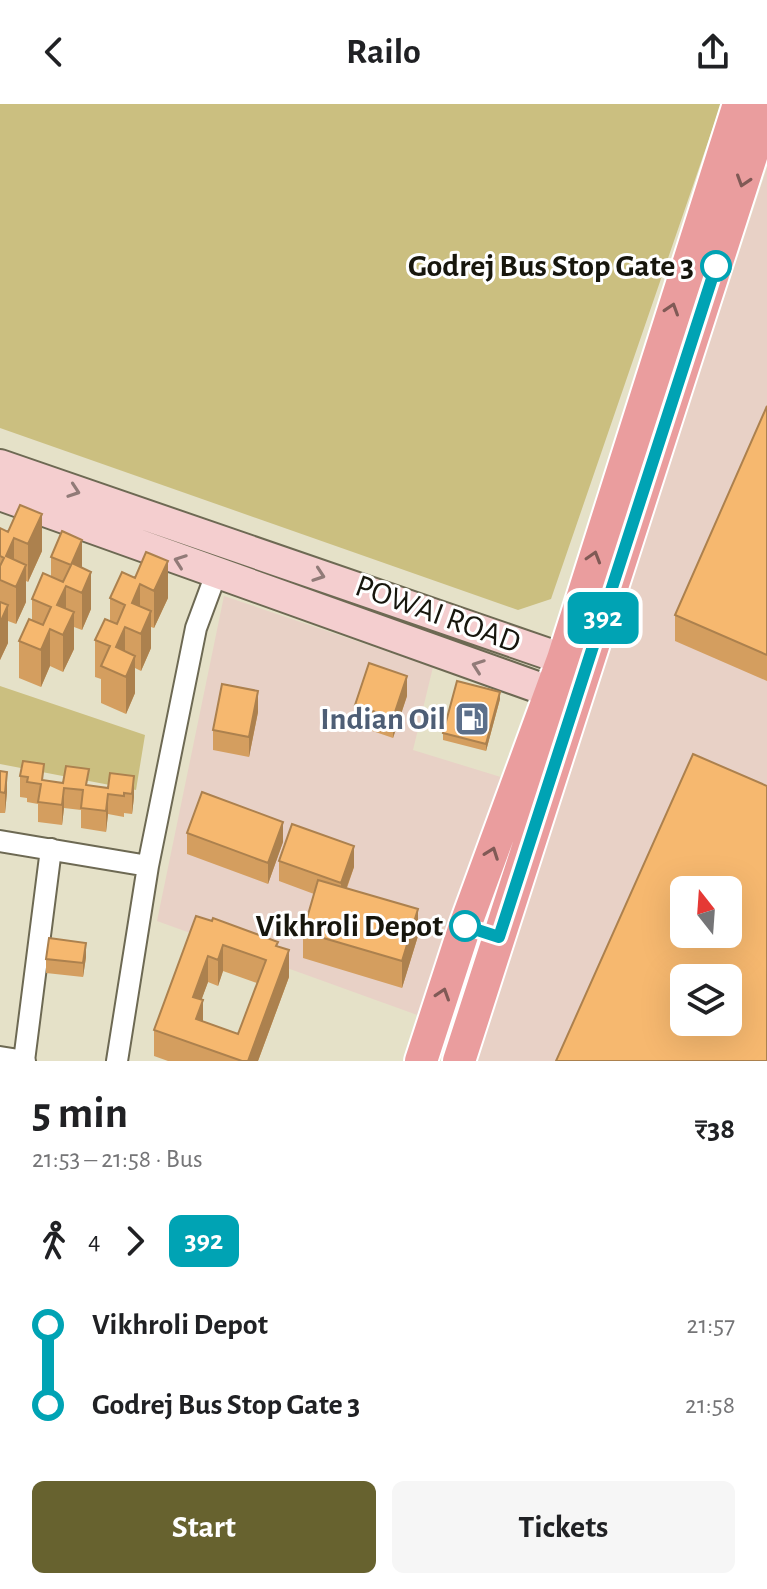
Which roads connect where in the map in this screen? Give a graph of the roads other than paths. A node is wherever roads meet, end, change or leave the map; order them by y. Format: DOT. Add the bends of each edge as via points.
graph roads {
  1 [pos="739,104"];
  2 [pos="767,107"];
  3 [pos="0,465"];
  4 [pos="0,495"];
  5 [pos="216,574"];
  6 [pos="572,670"];
  7 [pos="551,692"];
  8 [pos="0,841"];
  9 [pos="51,849"];
  10 [pos="148,866"];
  11 [pos="465,926"];
  12 [pos="499,937"];
  13 [pos="0,1057"];
  14 [pos="24,1061"];
  15 [pos="117,1061"];
  16 [pos="421,1061"];
  17 [pos="459,1061"];
  6 -- 1 [label="main road, one-way"];
  2 -- 6 [label="main road, one-way"];
  3 -- 6 [label="main road, POWAI ROAD, one-way"];
  5 -- 4 [label="main road, POWAI ROAD, one-way"];
  7 -- 5 [label="main road, POWAI ROAD, one-way"];
  5 -- 10 [label="street" via="196,628"];
  6 -- 7 [label="main road"];
  6 -- 12 [label="main road"];
  11 -- 7 [label="main road, one-way"];
  8 -- 9 [label="street"];
  9 -- 10 [label="street"];
  9 -- 14 [label="street"];
  10 -- 15 [label="street"];
  11 -- 12 [label="main road"];
  16 -- 11 [label="main road, one-way"];
  12 -- 17 [label="main road"];
  13 -- 14 [label="street"];
}
